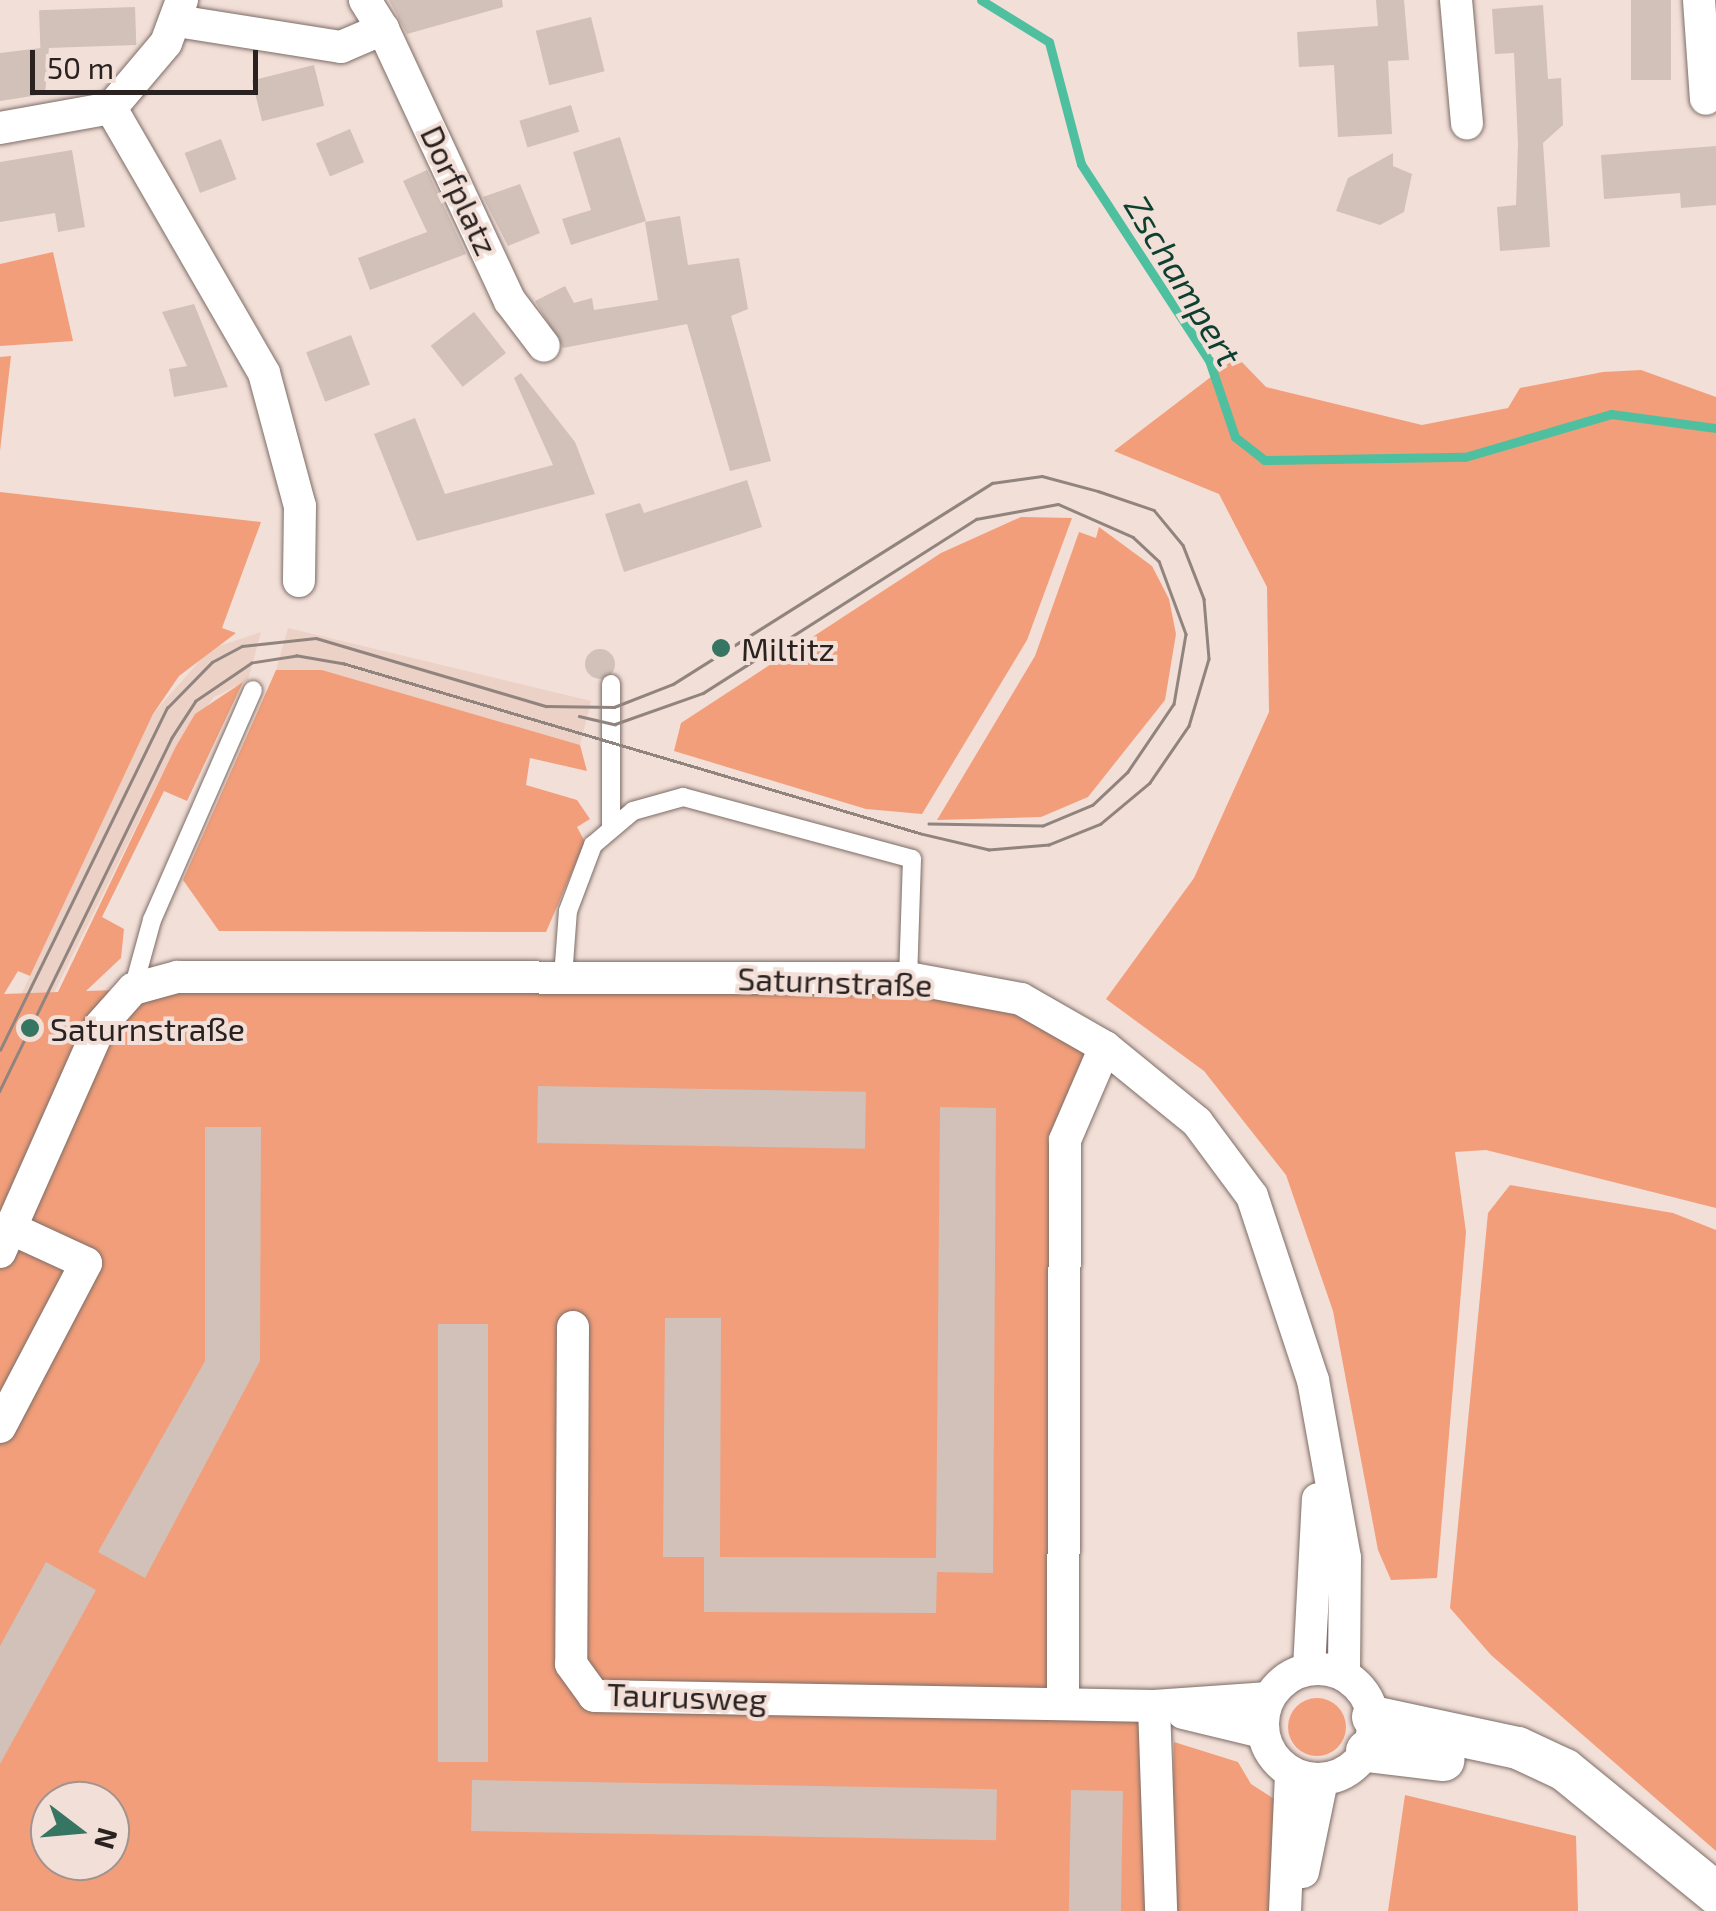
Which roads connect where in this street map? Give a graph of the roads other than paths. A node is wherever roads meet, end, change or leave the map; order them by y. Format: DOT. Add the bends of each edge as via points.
graph roads {
  1 [pos="365,0"];
  2 [pos="1456,0"];
  3 [pos="1699,0"];
  4 [pos="179,10"];
  5 [pos="382,29"];
  6 [pos="1706,99"];
  7 [pos="111,108"];
  8 [pos="1467,124"];
  9 [pos="0,128"];
  10 [pos="544,346"];
  11 [pos="299,581"];
  12 [pos="611,684"];
  13 [pos="253,690"];
  14 [pos="611,826"];
  15 [pos="563,977"];
  16 [pos="908,978"];
  17 [pos="133,989"];
  18 [pos="1105,1047"];
  19 [pos="6,1240"];
  20 [pos="573,1327"];
  21 [pos="1313,1380"];
  22 [pos="0,1427"];
  23 [pos="1310,1669"];
  24 [pos="1344,1675"];
  25 [pos="1269,1698"];
  26 [pos="1063,1703"];
  27 [pos="1154,1706"];
  28 [pos="1262,1732"];
  29 [pos="1370,1734"];
  30 [pos="1306,1777"];
  31 [pos="1716,1893"];
  32 [pos="1160,1911"];
  33 [pos="1286,1911"];
  34 [pos="1294,1911"];
  1 -- 5 [label="street, Dorfplatz"];
  2 -- 8 [label="street"];
  3 -- 6 [label="street"];
  4 -- 5 [label="street" via="340,47"];
  4 -- 7 [label="street"];
  5 -- 10 [label="street, Dorfplatz" via="510,301"];
  7 -- 9 [label="street"];
  7 -- 11 [label="street" via="264,373 300,506"];
  12 -- 14 [label="lane"];
  13 -- 17 [label="lane" via="152,920"];
  14 -- 15 [label="lane" via="593,846 568,911"];
  14 -- 16 [label="lane" via="683,796 912,858"];
  15 -- 16 [label="street, Saturnstraße"];
  15 -- 17 [label="street, Saturnstraße" via="177,977"];
  16 -- 18 [label="street, Saturnstraße" via="1021,999"];
  17 -- 19 [label="street" via="100,1026"];
  18 -- 21 [label="street, Saturnstraße" via="1196,1122 1252,1196"];
  18 -- 26 [label="street" via="1066,1140"];
  19 -- 22 [label="street" via="86,1263"];
  20 -- 26 [label="street, Taurusweg" via="571,1664 594,1696"];
  21 -- 23 [label="street, Saturnstraße" via="1320,1528"];
  21 -- 24 [label="street, Saturnstraße" via="1344,1558"];
  23 -- 24 [label="street"];
  23 -- 25 [label="street"];
  24 -- 29 [label="street"];
  25 -- 27 [label="street, Taurusweg"];
  25 -- 28 [label="street"];
  26 -- 27 [label="street, Taurusweg"];
  27 -- 28 [label="street, Taurusweg"];
  27 -- 32 [label="street"];
  28 -- 30 [label="street"];
  29 -- 30 [label="street" via="1348,1772"];
  29 -- 31 [label="street" via="1622,1809"];
  30 -- 33 [label="street"];
  30 -- 34 [label="street"];
}
